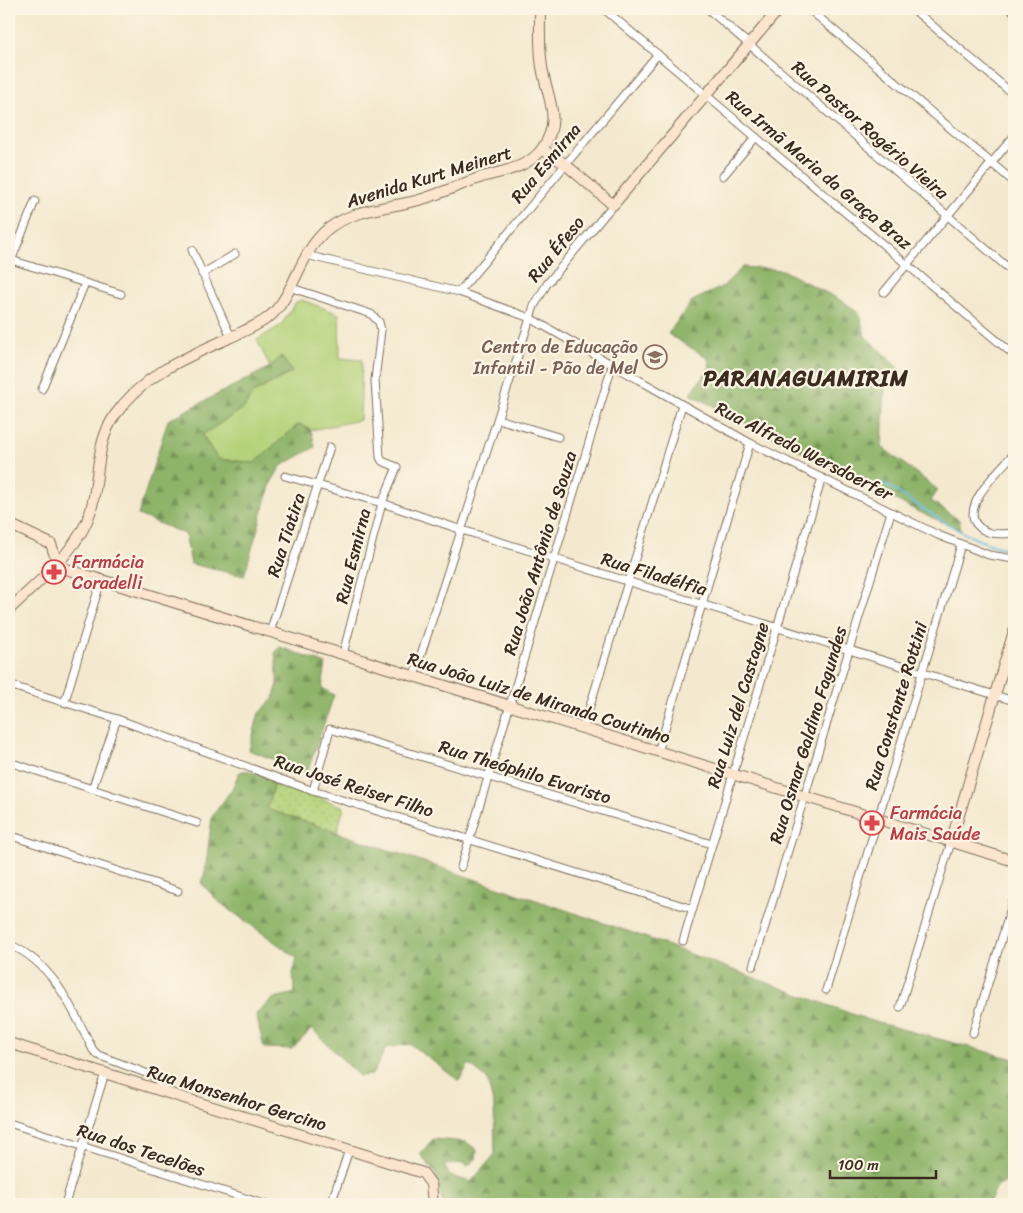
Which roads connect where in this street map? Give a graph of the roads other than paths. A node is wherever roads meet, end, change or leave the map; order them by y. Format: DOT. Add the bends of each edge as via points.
graph roads {
  1 [pos="540,9"];
  2 [pos="604,9"];
  3 [pos="708,9"];
  4 [pos="779,9"];
  5 [pos="809,9"];
  6 [pos="913,9"];
  7 [pos="1010,9"];
  8 [pos="1014,12"];
  9 [pos="749,44"];
  10 [pos="658,54"];
  11 [pos="706,95"];
  12 [pos="1014,95"];
  13 [pos="1014,136"];
  14 [pos="756,137"];
  15 [pos="542,149"];
  16 [pos="992,163"];
  17 [pos="565,164"];
  18 [pos="723,176"];
  19 [pos="1014,182"];
  20 [pos="35,201"];
  21 [pos="613,205"];
  22 [pos="948,217"];
  23 [pos="192,250"];
  24 [pos="235,254"];
  25 [pos="306,255"];
  26 [pos="10,263"];
  27 [pos="907,265"];
  28 [pos="1014,273"];
  29 [pos="202,274"];
  30 [pos="85,283"];
  31 [pos="289,287"];
  32 [pos="459,292"];
  33 [pos="884,292"];
  34 [pos="121,294"];
  35 [pos="530,318"];
  36 [pos="231,337"];
  37 [pos="1014,355"];
  38 [pos="612,363"];
  39 [pos="42,389"];
  40 [pos="682,405"];
  41 [pos="498,419"];
  42 [pos="558,437"];
  43 [pos="750,443"];
  44 [pos="330,447"];
  45 [pos="1014,454"];
  46 [pos="284,476"];
  47 [pos="822,478"];
  48 [pos="317,486"];
  49 [pos="382,503"];
  50 [pos="891,512"];
  51 [pos="9,524"];
  52 [pos="462,530"];
  53 [pos="1014,533"];
  54 [pos="78,536"];
  55 [pos="51,544"];
  56 [pos="961,545"];
  57 [pos="554,559"];
  58 [pos="1014,559"];
  59 [pos="57,562"];
  60 [pos="101,580"];
  61 [pos="628,582"];
  62 [pos="702,604"];
  63 [pos="9,610"];
  64 [pos="777,628"];
  65 [pos="1014,631"];
  66 [pos="270,632"];
  67 [pos="849,650"];
  68 [pos="343,654"];
  69 [pos="922,672"];
  70 [pos="414,676"];
  71 [pos="9,685"];
  72 [pos="995,695"];
  73 [pos="65,701"];
  74 [pos="1014,701"];
  75 [pos="509,706"];
  76 [pos="117,719"];
  77 [pos="583,729"];
  78 [pos="658,752"];
  79 [pos="9,762"];
  80 [pos="733,775"];
  81 [pos="488,776"];
  82 [pos="92,789"];
  83 [pos="313,792"];
  84 [pos="804,797"];
  85 [pos="878,819"];
  86 [pos="197,823"];
  87 [pos="9,836"];
  88 [pos="469,840"];
  89 [pos="950,842"];
  90 [pos="712,844"];
  91 [pos="1014,861"];
  92 [pos="461,867"];
  93 [pos="178,891"];
  94 [pos="1014,898"];
  95 [pos="693,909"];
  96 [pos="683,941"];
  97 [pos="9,944"];
  98 [pos="753,966"];
  99 [pos="826,990"];
  100 [pos="900,1007"];
  101 [pos="973,1033"];
  102 [pos="9,1043"];
  103 [pos="105,1074"];
  104 [pos="168,1093"];
  105 [pos="9,1123"];
  106 [pos="82,1147"];
  107 [pos="349,1150"];
  108 [pos="65,1204"];
  109 [pos="264,1204"];
  110 [pos="331,1204"];
  111 [pos="433,1204"];
  1 -- 15 [label="street, Avenida Kurt Meinert" via="542,67 553,112 552,128"];
  2 -- 10 [label="street, Rua Irmã Maria da Graça Braz"];
  3 -- 9 [label="street, Rua Pastor Rogério Vieira"];
  4 -- 9 [label="street, Rua Éfeso"];
  5 -- 16 [label="street"];
  6 -- 12 [label="street"];
  7 -- 8 [label="street"];
  9 -- 11 [label="street, Rua Éfeso"];
  9 -- 22 [label="street, Rua Pastor Rogério Vieira"];
  10 -- 11 [label="street, Rua Irmã Maria da Graça Braz"];
  10 -- 17 [label="street, Rua Esmirna"];
  11 -- 14 [label="street, Rua Irmã Maria da Graça Braz"];
  11 -- 21 [label="street, Rua Éfeso"];
  13 -- 16 [label="street"];
  14 -- 18 [label="street"];
  14 -- 27 [label="street, Rua Irmã Maria da Graça Braz"];
  15 -- 17 [label="street"];
  15 -- 25 [label="street, Avenida Kurt Meinert" via="531,160 514,168 431,196 346,218 322,234"];
  16 -- 19 [label="street"];
  16 -- 22 [label="street"];
  17 -- 21 [label="street"];
  17 -- 32 [label="street, Rua Esmirna"];
  20 -- 26 [label="street"];
  21 -- 35 [label="street, Rua Éfeso" via="547,284"];
  22 -- 27 [label="street"];
  22 -- 28 [label="street, Rua Pastor Rogério Vieira"];
  23 -- 29 [label="street"];
  24 -- 29 [label="street"];
  25 -- 31 [label="street, Avenida Kurt Meinert"];
  25 -- 32 [label="street, Rua Alfredo Wersdoerfer"];
  26 -- 30 [label="street"];
  27 -- 33 [label="street"];
  27 -- 37 [label="street, Rua Irmã Maria da Graça Braz"];
  29 -- 36 [label="street"];
  30 -- 34 [label="street"];
  30 -- 39 [label="street"];
  31 -- 36 [label="street, Avenida Kurt Meinert" via="269,317"];
  31 -- 49 [label="street, Rua Esmirna" via="371,314 379,322 381,330 375,380 380,457 397,467"];
  32 -- 35 [label="street, Rua Alfredo Wersdoerfer"];
  35 -- 38 [label="street, Rua Alfredo Wersdoerfer"];
  35 -- 41 [label="street, Rua Éfeso"];
  36 -- 54 [label="street, Avenida Kurt Meinert" via="167,366 123,404 105,433 98,457 92,507"];
  38 -- 40 [label="street, Rua Alfredo Wersdoerfer"];
  38 -- 57 [label="street, Rua João Antônio de Souza"];
  40 -- 43 [label="street, Rua Alfredo Wersdoerfer"];
  40 -- 61 [label="street"];
  41 -- 42 [label="street"];
  41 -- 52 [label="street, Rua Éfeso"];
  43 -- 47 [label="street, Rua Alfredo Wersdoerfer"];
  43 -- 62 [label="street"];
  44 -- 48 [label="street, Rua Tiatira"];
  45 -- 53 [label="street" via="978,496 973,510 974,521 988,533"];
  46 -- 48 [label="street, Rua Filadélfia"];
  47 -- 50 [label="street, Rua Alfredo Wersdoerfer"];
  47 -- 64 [label="street, Rua Luiz del Castagne"];
  48 -- 49 [label="street, Rua Filadélfia"];
  48 -- 66 [label="street, Rua Tiatira"];
  49 -- 52 [label="street, Rua Filadélfia"];
  49 -- 68 [label="street, Rua Esmirna"];
  50 -- 56 [label="street, Rua Alfredo Wersdoerfer"];
  50 -- 67 [label="street, Rua Osmar Galdino Fagundes"];
  51 -- 55 [label="street"];
  52 -- 57 [label="street, Rua Filadélfia"];
  52 -- 70 [label="street, Rua Éfeso"];
  54 -- 55 [label="street" via="66,544"];
  54 -- 59 [label="street, Avenida Kurt Meinert"];
  55 -- 59 [label="street"];
  56 -- 58 [label="street, Rua Alfredo Wersdoerfer" via="989,556"];
  56 -- 69 [label="street, Rua Constante Rottini"];
  57 -- 61 [label="street, Rua Filadélfia"];
  57 -- 75 [label="street, Rua João Antônio de Souza"];
  59 -- 60 [label="street, Rua João Luiz de Miranda Coutinho" via="66,569"];
  59 -- 63 [label="street"];
  60 -- 66 [label="street, Rua João Luiz de Miranda Coutinho"];
  60 -- 73 [label="street"];
  61 -- 62 [label="street, Rua Filadélfia"];
  61 -- 77 [label="street"];
  62 -- 64 [label="street, Rua Filadélfia"];
  62 -- 78 [label="street"];
  64 -- 67 [label="street, Rua Filadélfia"];
  64 -- 80 [label="street, Rua Luiz del Castagne"];
  65 -- 72 [label="street"];
  66 -- 68 [label="street, Rua João Luiz de Miranda Coutinho"];
  67 -- 69 [label="street, Rua Filadélfia"];
  67 -- 84 [label="street, Rua Osmar Galdino Fagundes"];
  68 -- 70 [label="street, Rua João Luiz de Miranda Coutinho"];
  69 -- 72 [label="street, Rua Filadélfia"];
  69 -- 85 [label="street, Rua Constante Rottini"];
  70 -- 75 [label="street, Rua João Luiz de Miranda Coutinho"];
  71 -- 73 [label="street, Rua José Reiser Filho"];
  72 -- 74 [label="street, Rua Filadélfia"];
  72 -- 89 [label="street"];
  73 -- 76 [label="street, Rua José Reiser Filho"];
  75 -- 77 [label="street, Rua João Luiz de Miranda Coutinho"];
  75 -- 81 [label="street, Rua João Antônio de Souza"];
  76 -- 82 [label="street"];
  76 -- 83 [label="street, Rua José Reiser Filho"];
  77 -- 78 [label="street, Rua João Luiz de Miranda Coutinho"];
  78 -- 80 [label="street, Rua João Luiz de Miranda Coutinho"];
  79 -- 82 [label="street"];
  80 -- 84 [label="street, Rua João Luiz de Miranda Coutinho"];
  80 -- 90 [label="street, Rua Luiz del Castagne"];
  81 -- 83 [label="street, Rua Theóphilo Evaristo" via="330,729"];
  81 -- 88 [label="street, Rua João Antônio de Souza"];
  81 -- 90 [label="street, Rua Theóphilo Evaristo"];
  82 -- 86 [label="street"];
  83 -- 88 [label="street, Rua José Reiser Filho"];
  84 -- 85 [label="street, Rua João Luiz de Miranda Coutinho"];
  84 -- 98 [label="street, Rua Osmar Galdino Fagundes"];
  85 -- 89 [label="street, Rua João Luiz de Miranda Coutinho"];
  85 -- 99 [label="street, Rua Constante Rottini"];
  87 -- 93 [label="street"];
  88 -- 92 [label="street, Rua João Antônio de Souza"];
  88 -- 95 [label="street, Rua José Reiser Filho"];
  89 -- 91 [label="street, Rua João Luiz de Miranda Coutinho"];
  89 -- 100 [label="street"];
  90 -- 95 [label="street, Rua Luiz del Castagne"];
  94 -- 101 [label="street"];
  95 -- 96 [label="street, Rua Luiz del Castagne"];
  97 -- 104 [label="street" via="39,964 57,983 98,1055 151,1075"];
  102 -- 103 [label="street, Rua Monsenhor Gercino"];
  103 -- 104 [label="street, Rua Monsenhor Gercino"];
  103 -- 106 [label="street"];
  104 -- 107 [label="street, Rua Monsenhor Gercino"];
  105 -- 106 [label="street, Rua dos Tecelões"];
  106 -- 108 [label="street"];
  106 -- 109 [label="street, Rua dos Tecelões"];
  107 -- 110 [label="street"];
  107 -- 111 [label="street, Rua Monsenhor Gercino" via="424,1173 431,1184"];
}
